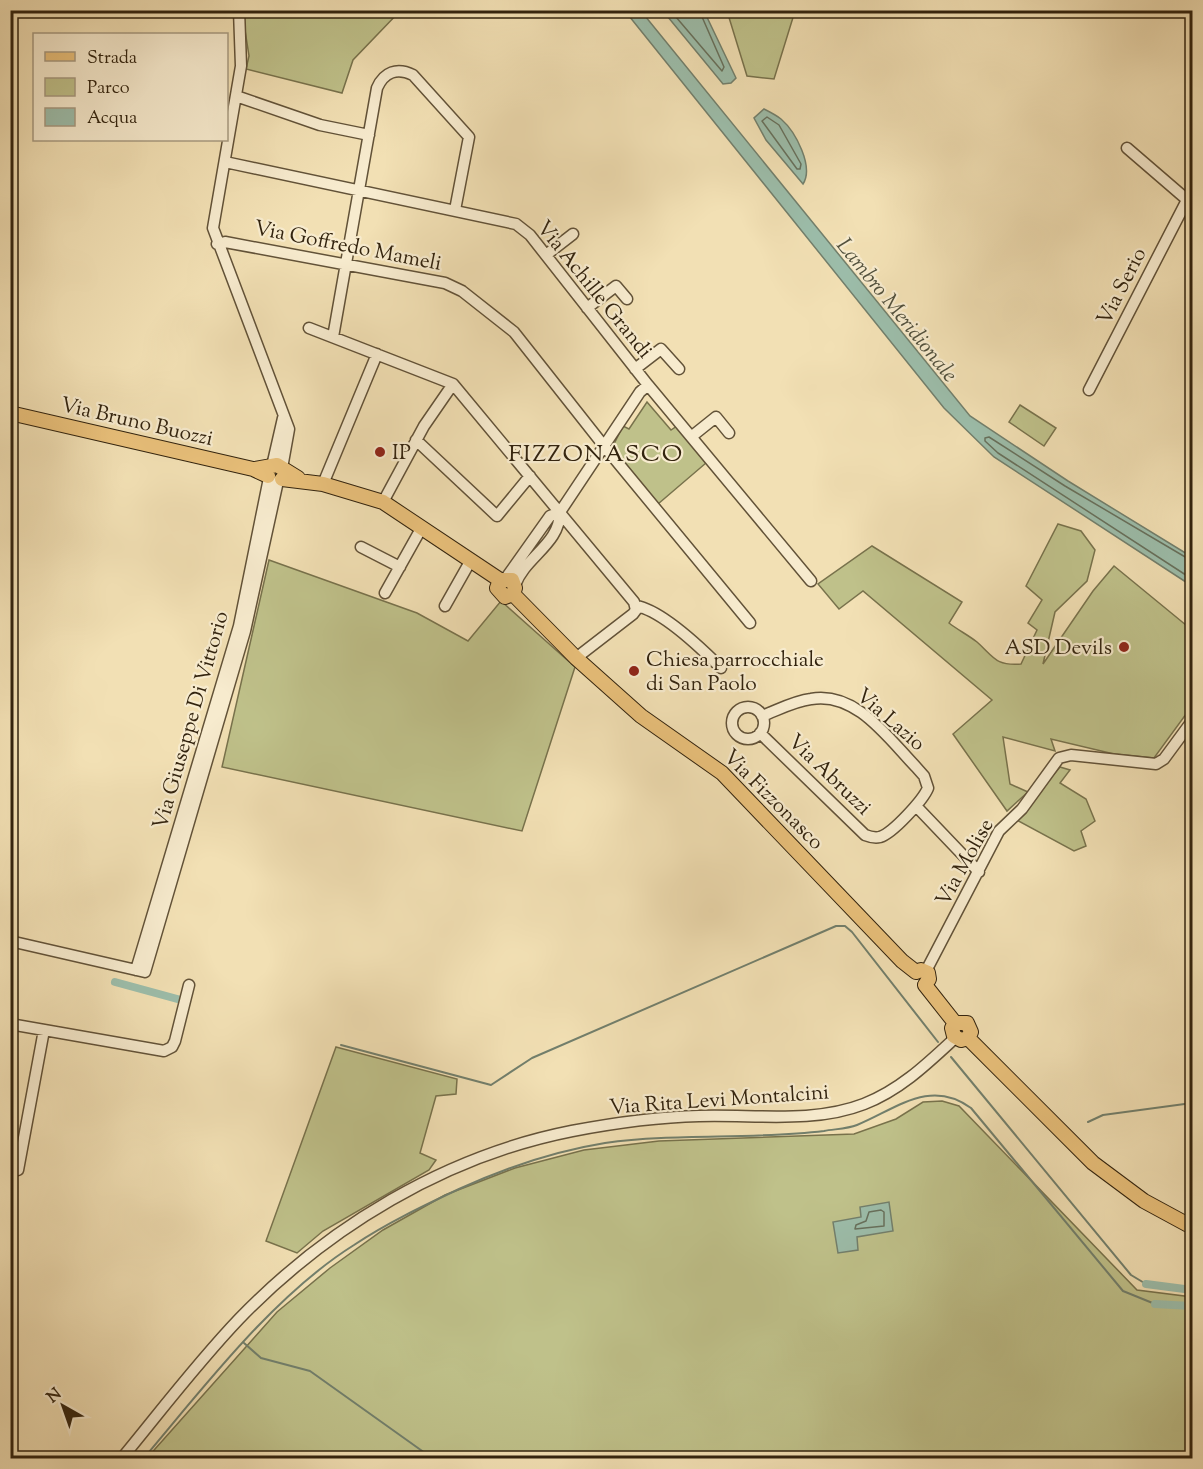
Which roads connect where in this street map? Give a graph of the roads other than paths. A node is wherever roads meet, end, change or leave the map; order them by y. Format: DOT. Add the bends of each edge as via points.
graph roads {
  1 [pos="239,10"];
  2 [pos="236,96"];
  3 [pos="369,135"];
  4 [pos="1127,148"];
  5 [pos="225,162"];
  6 [pos="359,189"];
  7 [pos="1190,202"];
  8 [pos="455,210"];
  9 [pos="573,234"];
  10 [pos="217,244"];
  11 [pos="546,255"];
  12 [pos="346,264"];
  13 [pos="627,299"];
  14 [pos="587,308"];
  15 [pos="309,328"];
  16 [pos="333,337"];
  17 [pos="377,354"];
  18 [pos="635,369"];
  19 [pos="679,369"];
  20 [pos="453,384"];
  21 [pos="648,385"];
  22 [pos="1089,390"];
  23 [pos="10,413"];
  24 [pos="729,433"];
  25 [pos="691,437"];
  26 [pos="416,440"];
  27 [pos="603,446"];
  28 [pos="275,473"];
  29 [pos="530,476"];
  30 [pos="323,484"];
  31 [pos="383,502"];
  32 [pos="560,513"];
  33 [pos="422,527"];
  34 [pos="361,547"];
  35 [pos="471,560"];
  36 [pos="400,567"];
  37 [pos="811,581"];
  38 [pos="509,584"];
  39 [pos="385,593"];
  40 [pos="445,606"];
  41 [pos="636,606"];
  42 [pos="750,623"];
  43 [pos="576,658"];
  44 [pos="721,668"];
  45 [pos="762,716"];
  46 [pos="1192,721"];
  47 [pos="760,733"];
  48 [pos="916,806"];
  49 [pos="979,872"];
  50 [pos="10,941"];
  51 [pos="922,976"];
  52 [pos="189,985"];
  53 [pos="10,1024"];
  54 [pos="44,1030"];
  55 [pos="958,1040"];
  56 [pos="18,1170"];
  57 [pos="1192,1227"];
  58 [pos="122,1458"];
  1 -- 2 [label="street, Via Giuseppe Di Vittorio" via="241,66"];
  2 -- 3 [label="street" via="320,125"];
  2 -- 5 [label="street, Via Giuseppe Di Vittorio"];
  3 -- 6 [label="street"];
  3 -- 8 [label="street" via="380,81 400,70 413,75 469,137"];
  4 -- 7 [label="street"];
  5 -- 6 [label="street, Via Achille Grandi"];
  5 -- 10 [label="street, Via Giuseppe Di Vittorio" via="213,219"];
  6 -- 8 [label="street, Via Achille Grandi"];
  6 -- 12 [label="street"];
  7 -- 22 [label="street, Via Serio"];
  8 -- 11 [label="street, Via Achille Grandi" via="516,224"];
  9 -- 11 [label="street"];
  10 -- 12 [label="street, Via Goffredo Mameli" via="225,242"];
  10 -- 28 [label="street, Via Giuseppe Di Vittorio" via="289,437"];
  11 -- 14 [label="street, Via Achille Grandi"];
  12 -- 16 [label="street"];
  12 -- 27 [label="street, Via Goffredo Mameli" via="445,283 462,291 514,332"];
  13 -- 14 [label="street" via="616,286"];
  14 -- 18 [label="street, Via Achille Grandi"];
  15 -- 16 [label="street"];
  16 -- 17 [label="street"];
  17 -- 20 [label="street"];
  17 -- 30 [label="street"];
  18 -- 19 [label="street" via="662,349"];
  18 -- 21 [label="street, Via Achille Grandi"];
  20 -- 26 [label="street"];
  20 -- 29 [label="street"];
  21 -- 25 [label="street, Via Achille Grandi"];
  21 -- 27 [label="street"];
  23 -- 28 [label="main road, Via Bruno Buozzi"];
  24 -- 25 [label="street" via="716,417"];
  25 -- 37 [label="street, Via Achille Grandi"];
  26 -- 29 [label="street" via="497,516"];
  26 -- 31 [label="street"];
  27 -- 32 [label="street"];
  27 -- 42 [label="street, Via Goffredo Mameli"];
  28 -- 30 [label="main road, Via Fizzonasco"];
  28 -- 50 [label="street, Via Giuseppe Di Vittorio" via="245,631 141,971"];
  29 -- 32 [label="street"];
  30 -- 31 [label="main road, Via Fizzonasco"];
  31 -- 33 [label="main road, Via Fizzonasco"];
  32 -- 38 [label="street" via="560,525"];
  32 -- 41 [label="street"];
  33 -- 35 [label="main road, Via Fizzonasco"];
  33 -- 36 [label="street"];
  34 -- 36 [label="street"];
  35 -- 38 [label="main road, Via Fizzonasco"];
  35 -- 40 [label="street"];
  36 -- 39 [label="street"];
  38 -- 43 [label="main road, Via Fizzonasco"];
  41 -- 43 [label="street" via="633,614"];
  41 -- 44 [label="street" via="663,620"];
  43 -- 51 [label="main road, Via Fizzonasco" via="641,716 722,773 884,943"];
  45 -- 47 [label="street"];
  45 -- 47 [label="street" via="753,708 741,709 732,724 743,738"];
  45 -- 48 [label="street, Via Lazio" via="813,698 828,697 850,705 924,776 927,788"];
  46 -- 49 [label="street, Via Molise" via="1156,764 1071,755 1059,758 1028,803 999,831"];
  47 -- 48 [label="street, Via Abruzzi" via="865,835 885,835"];
  48 -- 49 [label="street"];
  49 -- 51 [label="street, Via Molise"];
  51 -- 55 [label="main road, Via Fizzonasco" via="956,1023 968,1023 971,1032"];
  52 -- 54 [label="street" via="175,1041 168,1050"];
  53 -- 54 [label="street"];
  54 -- 56 [label="street"];
  55 -- 57 [label="main road" via="1093,1163 1144,1201"];
  55 -- 58 [label="street, Via Rita Levi Montalcini" via="896,1088 849,1109 814,1115 691,1116 609,1125 513,1147 426,1182 345,1229 267,1292 224,1336"];
}
